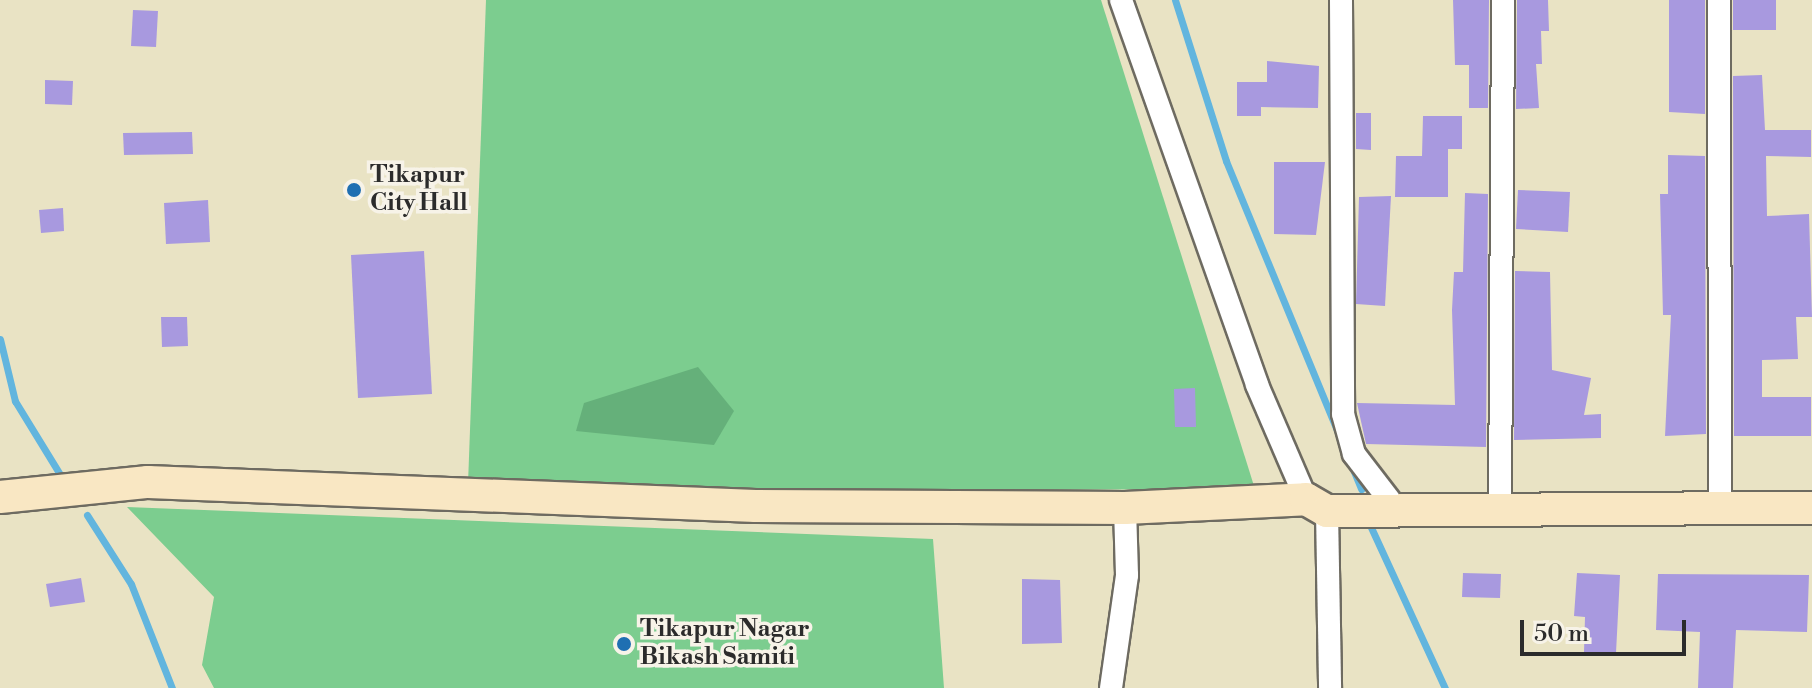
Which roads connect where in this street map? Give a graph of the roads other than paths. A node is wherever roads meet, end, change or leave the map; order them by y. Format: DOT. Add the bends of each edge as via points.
graph roads {
  1 [pos="1121,0"];
  2 [pos="1341,0"];
  3 [pos="1503,0"];
  4 [pos="1719,0"];
  5 [pos="0,497"];
  6 [pos="1317,505"];
  7 [pos="1394,506"];
  8 [pos="1125,508"];
  9 [pos="1812,508"];
  10 [pos="1720,509"];
  11 [pos="1500,513"];
  12 [pos="1111,688"];
  13 [pos="1330,688"];
  1 -- 6 [label="street" via="1257,385"];
  2 -- 7 [label="street" via="1343,414 1354,454"];
  3 -- 11 [label="street"];
  4 -- 10 [label="street"];
  5 -- 8 [label="street" via="148,482 756,506"];
  6 -- 7 [label="street"];
  6 -- 8 [label="street"];
  6 -- 13 [label="street"];
  7 -- 11 [label="street"];
  8 -- 12 [label="street" via="1127,575"];
  9 -- 10 [label="street"];
  10 -- 11 [label="street"];
}
